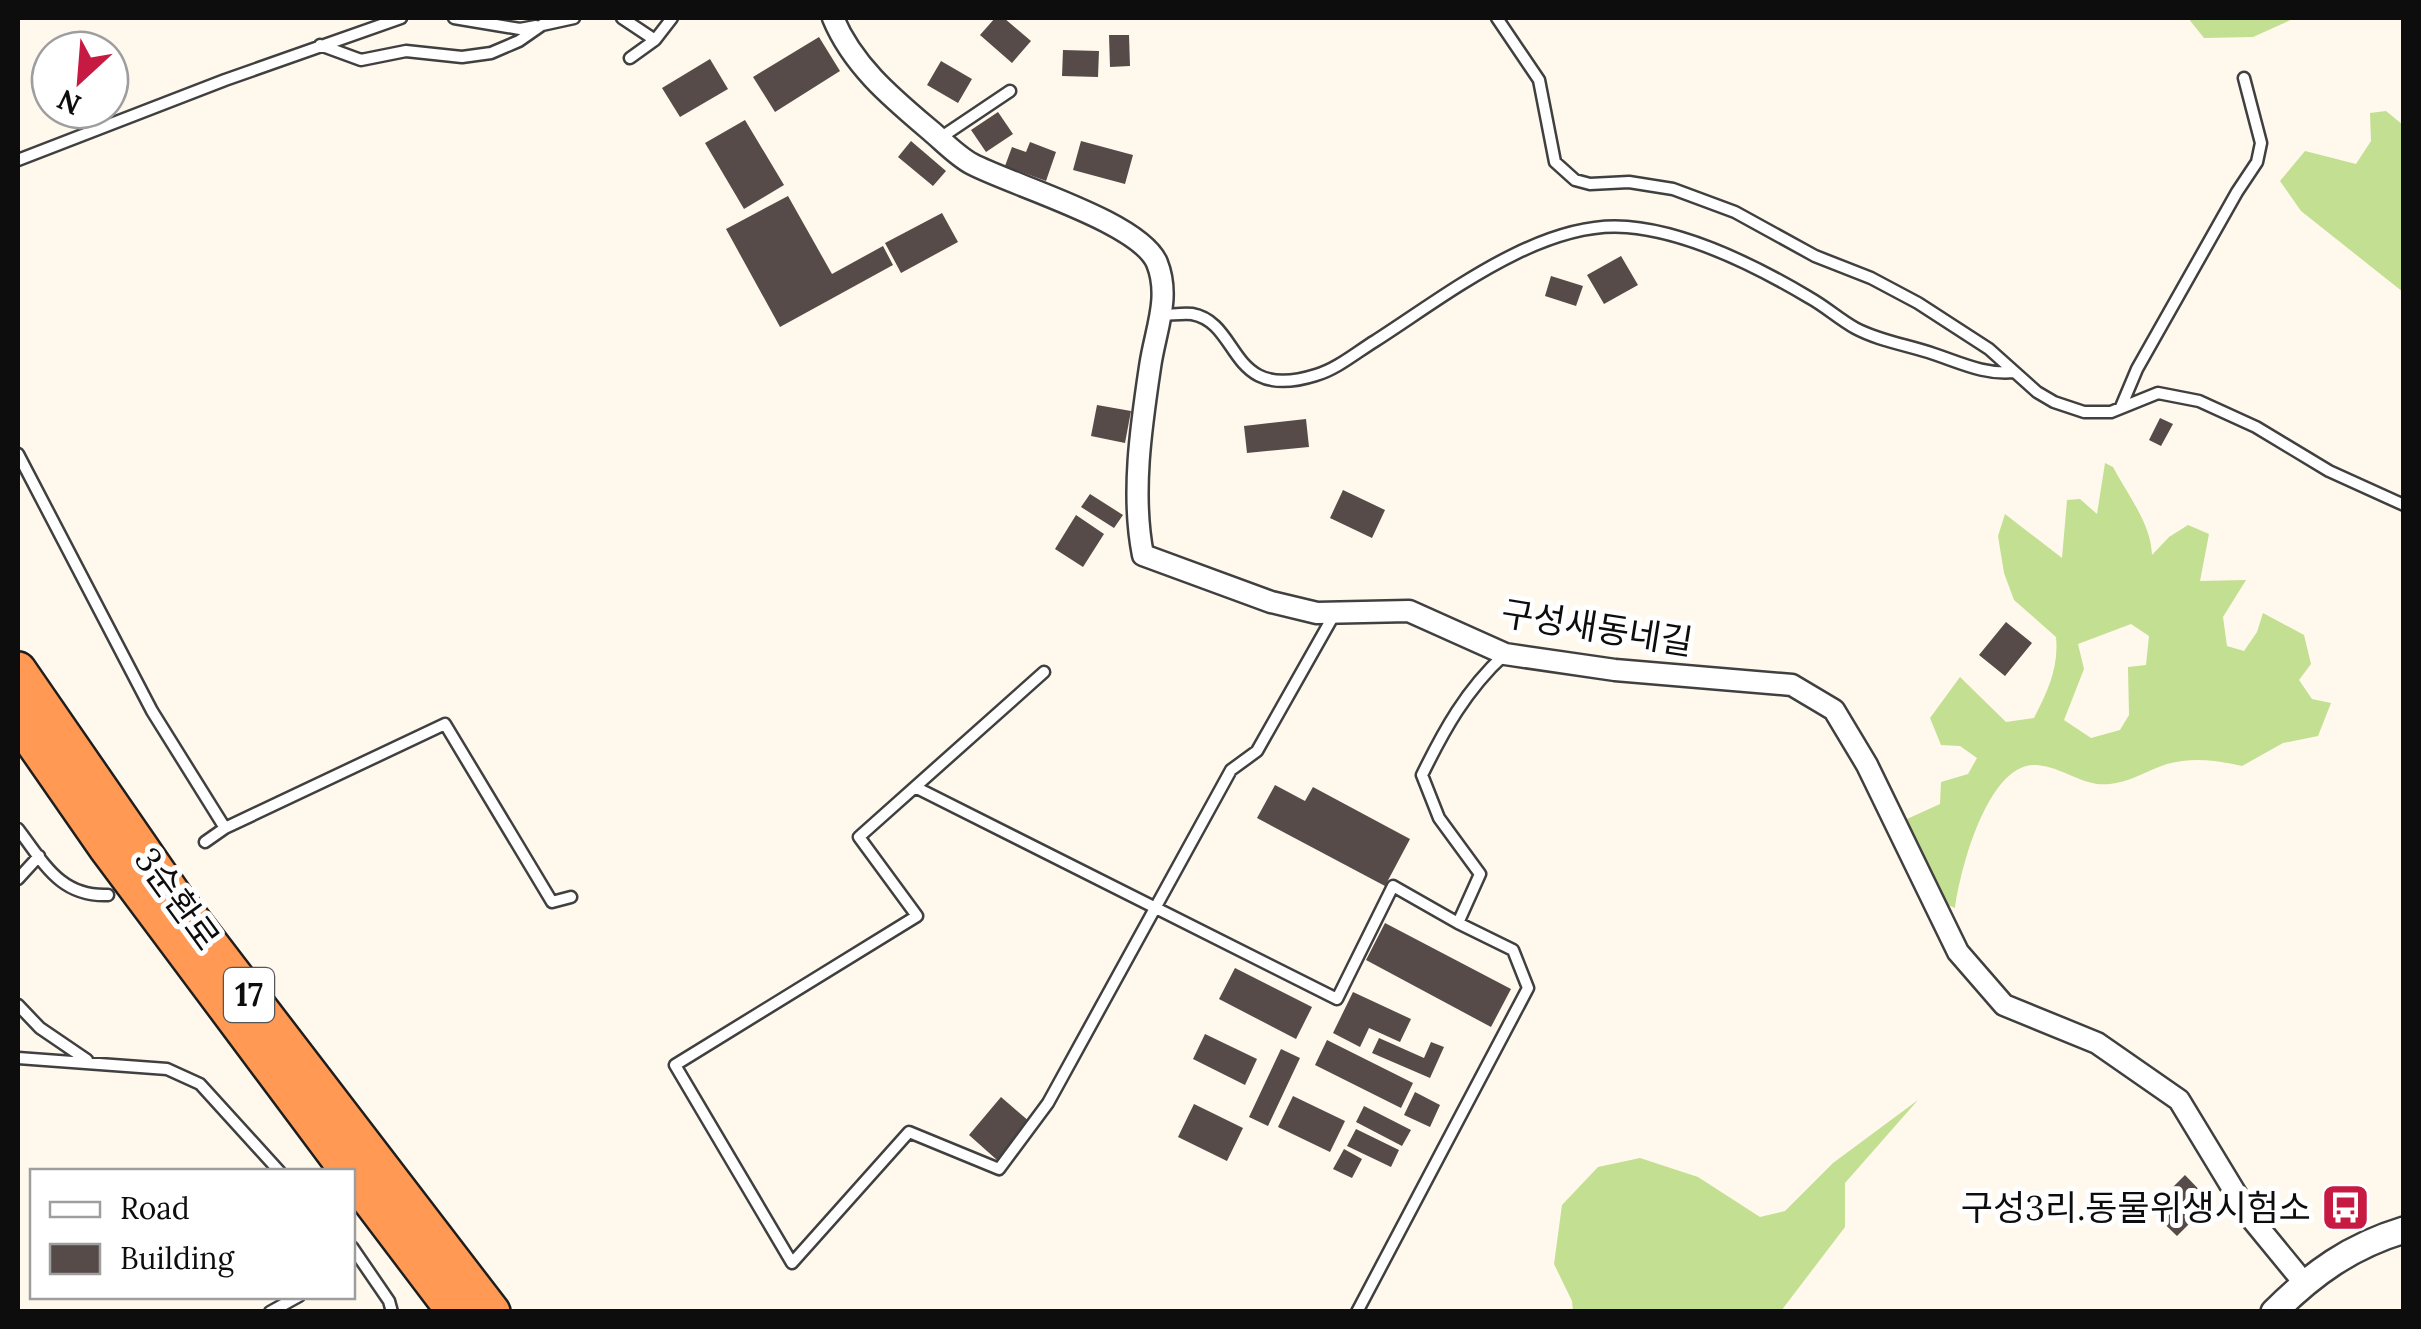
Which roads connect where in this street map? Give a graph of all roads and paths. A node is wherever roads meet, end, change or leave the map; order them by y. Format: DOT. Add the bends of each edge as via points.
graph roads {
  1 [pos="401,18"];
  2 [pos="454,18"];
  3 [pos="574,18"];
  4 [pos="622,18"];
  5 [pos="672,18"];
  6 [pos="833,18"];
  7 [pos="1497,18"];
  8 [pos="542,26"];
  9 [pos="655,40"];
  10 [pos="320,45"];
  11 [pos="630,58"];
  12 [pos="2244,78"];
  13 [pos="1010,91"];
  14 [pos="940,138"];
  15 [pos="18,160"];
  16 [pos="1161,315"];
  17 [pos="2014,372"];
  18 [pos="2120,408"];
  19 [pos="18,454"];
  20 [pos="2404,505"];
  21 [pos="1335,612"];
  22 [pos="1505,654"];
  23 [pos="18,671"];
  24 [pos="1044,672"];
  25 [pos="18,721"];
  26 [pos="915,787"];
  27 [pos="225,828"];
  28 [pos="18,829"];
  29 [pos="205,842"];
  30 [pos="38,856"];
  31 [pos="18,880"];
  32 [pos="108,896"];
  33 [pos="571,896"];
  34 [pos="1154,910"];
  35 [pos="1458,923"];
  36 [pos="18,1005"];
  37 [pos="18,1058"];
  38 [pos="88,1061"];
  39 [pos="277,1169"];
  40 [pos="347,1169"];
  41 [pos="355,1179"];
  42 [pos="2404,1230"];
  43 [pos="358,1266"];
  44 [pos="2305,1284"];
  45 [pos="294,1299"];
  46 [pos="270,1312"];
  47 [pos="392,1312"];
  48 [pos="455,1312"];
  49 [pos="492,1312"];
  50 [pos="1357,1312"];
  51 [pos="2274,1312"];
  1 -- 10 [label="lane"];
  2 -- 8 [label="lane"];
  3 -- 8 [label="lane"];
  4 -- 9 [label="lane"];
  5 -- 9 [label="lane"];
  6 -- 14 [label="street, 구성새동네길" via="879,87"];
  7 -- 17 [label="lane" via="1539,80 1555,162 1566,174 1590,184 1673,189 1735,212 1918,303"];
  8 -- 10 [label="lane" via="490,53 462,57 406,51 361,60"];
  9 -- 11 [label="lane"];
  10 -- 15 [label="lane"];
  12 -- 18 [label="lane" via="2260,143 2257,162"];
  13 -- 14 [label="lane"];
  14 -- 16 [label="street, 구성새동네길" via="968,162 1130,234 1156,260"];
  16 -- 17 [label="lane" via="1193,314 1209,322 1246,370 1270,380 1317,375 1472,276 1532,246 1626,226 1750,265 1883,339 1994,374"];
  16 -- 21 [label="street, 구성새동네길" via="1139,473 1143,555 1271,602"];
  17 -- 18 [label="lane" via="2054,402 2084,412"];
  18 -- 20 [label="lane" via="2158,394 2199,401"];
  19 -- 27 [label="lane" via="152,711"];
  21 -- 22 [label="street, 구성새동네길" via="1409,611"];
  21 -- 34 [label="lane" via="1257,752 1231,770"];
  22 -- 35 [label="lane" via="1448,722 1422,776 1439,818 1480,874"];
  22 -- 44 [label="street, 구성새동네길" via="1792,684 1834,710 1958,952 2004,1005 2097,1043 2179,1100 2250,1218"];
  23 -- 49 [label="highway, 3순환로 / 17" via="178,902"];
  24 -- 26 [label="lane"];
  25 -- 40 [label="highway, 3순환로 / 17"];
  26 -- 34 [label="lane"];
  26 -- 34 [label="lane" via="859,837 917,916 675,1065 792,1263 908,1132 999,1168 1048,1103"];
  27 -- 29 [label="lane"];
  27 -- 33 [label="lane" via="445,724 552,902"];
  28 -- 30 [label="lane"];
  30 -- 31 [label="lane"];
  30 -- 32 [label="lane" via="71,890"];
  34 -- 35 [label="lane" via="1337,999 1394,886"];
  35 -- 50 [label="lane" via="1513,950 1528,988"];
  36 -- 38 [label="lane"];
  37 -- 38 [label="lane"];
  38 -- 39 [label="lane" via="167,1069 200,1084"];
  41 -- 48 [label="highway, 3순환로 / 17"];
  42 -- 44 [label="street" via="2366,1242"];
  43 -- 47 [label="lane"];
  44 -- 51 [label="street"];
  45 -- 46 [label="lane"];
}
